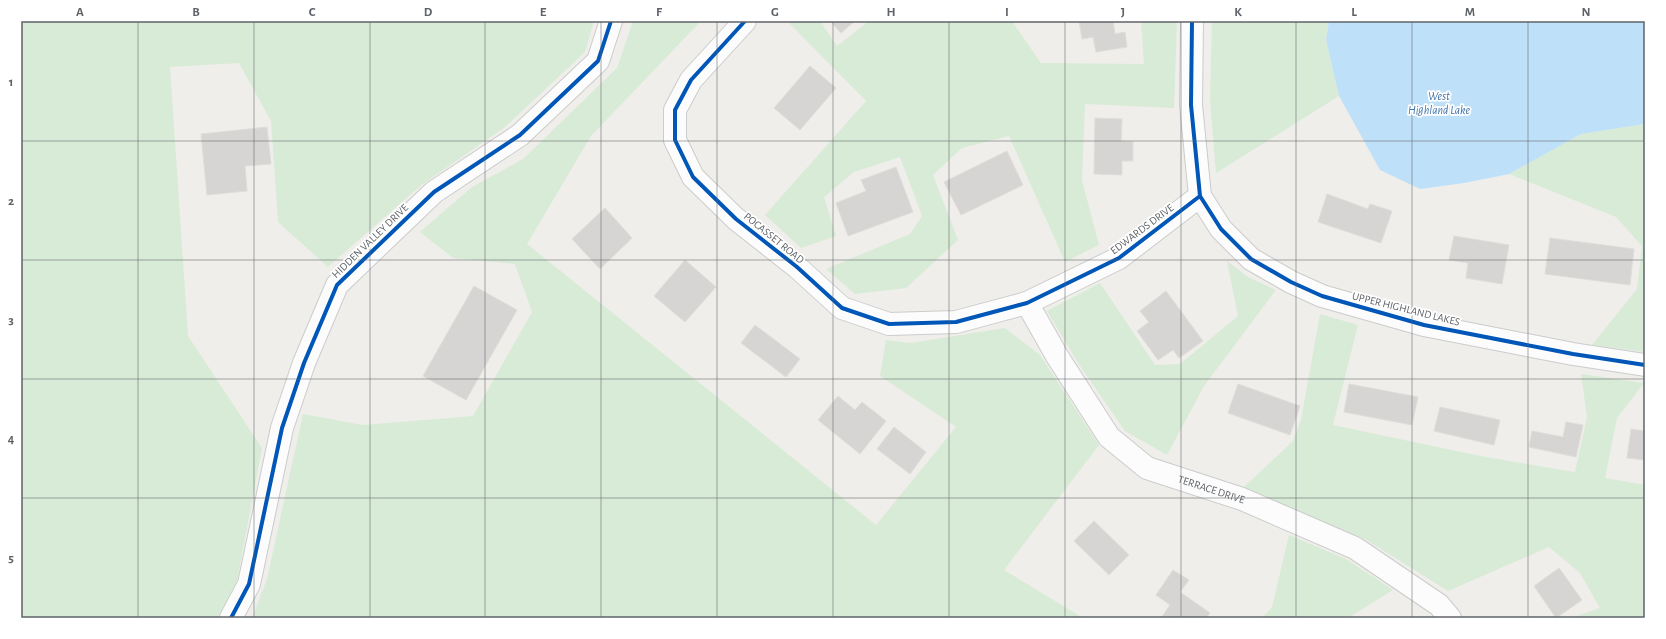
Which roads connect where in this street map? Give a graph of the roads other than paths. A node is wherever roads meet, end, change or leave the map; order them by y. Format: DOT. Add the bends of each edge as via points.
graph roads {
  1 [pos="612,21"];
  2 [pos="745,21"];
  3 [pos="1192,21"];
  4 [pos="1200,196"];
  5 [pos="1027,303"];
  6 [pos="1645,365"];
  7 [pos="231,618"];
  8 [pos="1450,618"];
  1 -- 7 [label="street, HIDDEN VALLEY DRIVE" via="598,61 520,135 434,192 336,285 304,363 282,428 249,584"];
  2 -- 5 [label="street, POCASSET ROAD" via="691,80 675,110 675,140 693,177 736,219 797,267 842,308 889,324 956,322"];
  3 -- 4 [label="street" via="1192,105"];
  4 -- 5 [label="street, EDWARDS DRIVE" via="1119,258"];
  4 -- 6 [label="street, UPPER HIGHLAND LAKES" via="1221,229 1251,259 1322,296 1424,325"];
  5 -- 8 [label="street, TERRACE DRIVE" via="1057,356 1109,437 1147,468 1242,499 1355,548 1439,605"];
}
